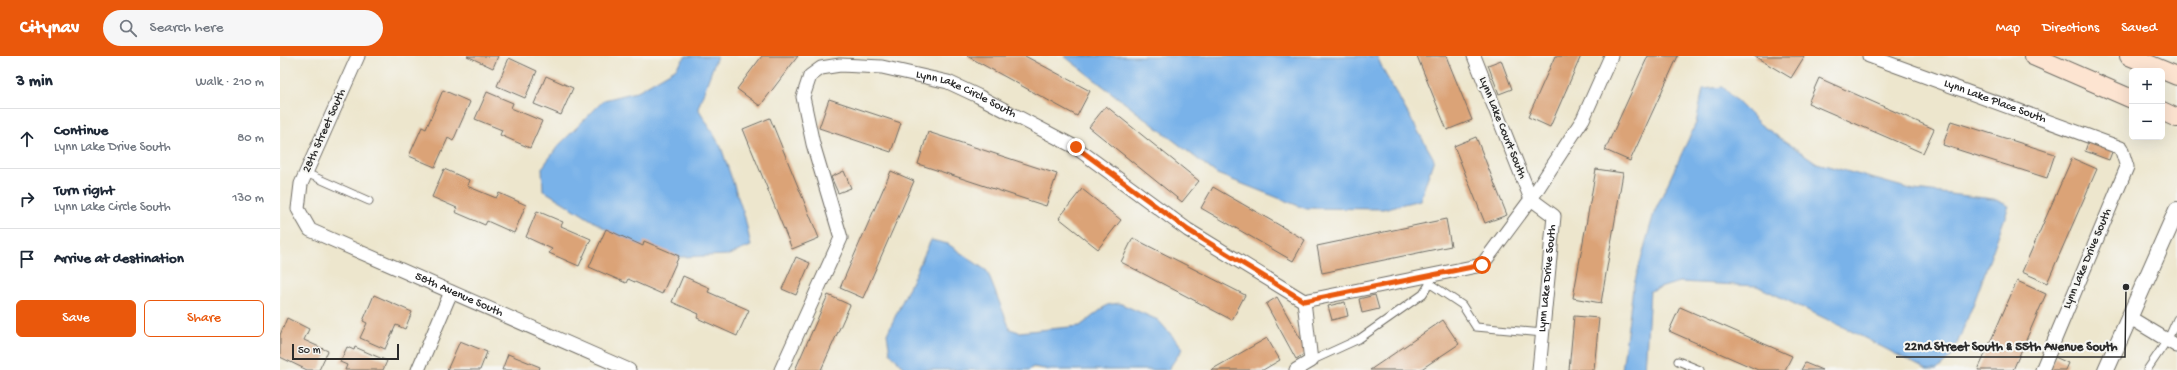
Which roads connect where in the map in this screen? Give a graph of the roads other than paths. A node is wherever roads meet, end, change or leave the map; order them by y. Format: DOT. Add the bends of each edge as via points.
graph roads {
  1 [pos="358,56"];
  2 [pos="1474,56"];
  3 [pos="1610,56"];
  4 [pos="1869,56"];
  5 [pos="2033,56"];
  6 [pos="2129,56"];
  7 [pos="2177,76"];
  8 [pos="2129,98"];
  9 [pos="2165,112"];
  10 [pos="2177,118"];
  11 [pos="2121,148"];
  12 [pos="306,173"];
  13 [pos="1531,199"];
  14 [pos="369,201"];
  15 [pos="298,208"];
  16 [pos="2177,210"];
  17 [pos="1432,279"];
  18 [pos="451,292"];
  19 [pos="1304,301"];
  20 [pos="2130,317"];
  21 [pos="2177,319"];
  22 [pos="1543,333"];
  23 [pos="2172,343"];
  24 [pos="1311,361"];
  25 [pos="1678,361"];
  26 [pos="418,370"];
  27 [pos="629,370"];
  28 [pos="781,370"];
  29 [pos="1296,370"];
  30 [pos="1539,370"];
  31 [pos="1700,370"];
  32 [pos="2042,370"];
  33 [pos="2106,370"];
  34 [pos="2147,370"];
  1 -- 12 [label="street, 28th Street South"];
  2 -- 13 [label="street, Lynn Lake Court South"];
  3 -- 13 [label="street" via="1583,119"];
  4 -- 11 [label="street, Lynn Lake Place South"];
  5 -- 8 [label="main road"];
  6 -- 7 [label="main road"];
  9 -- 10 [label="main road"];
  11 -- 32 [label="street, Lynn Lake Drive South" via="2127,168"];
  12 -- 14 [label="lane"];
  12 -- 15 [label="street, 28th Street South" via="301,184"];
  13 -- 17 [label="street" via="1482,265"];
  13 -- 22 [label="street, Lynn Lake Drive South" via="1554,216"];
  15 -- 18 [label="street, 58th Avenue South" via="310,230"];
  16 -- 20 [label="street"];
  17 -- 19 [label="street"];
  17 -- 22 [label="lane" via="1462,306 1476,327"];
  17 -- 24 [label="lane" via="1423,294 1359,339"];
  18 -- 26 [label="street"];
  18 -- 27 [label="street, 58th Avenue South"];
  19 -- 24 [label="street"];
  19 -- 28 [label="street, Lynn Lake Circle South" via="1188,230 1076,147 978,96 948,82 882,67 840,65 821,68 810,76 803,97 813,144 841,238"];
  20 -- 23 [label="street"];
  20 -- 33 [label="street"];
  21 -- 23 [label="lane"];
  22 -- 30 [label="street, Lynn Lake Drive South"];
  23 -- 34 [label="lane"];
  24 -- 29 [label="street"];
  25 -- 31 [label="lane"];
}
